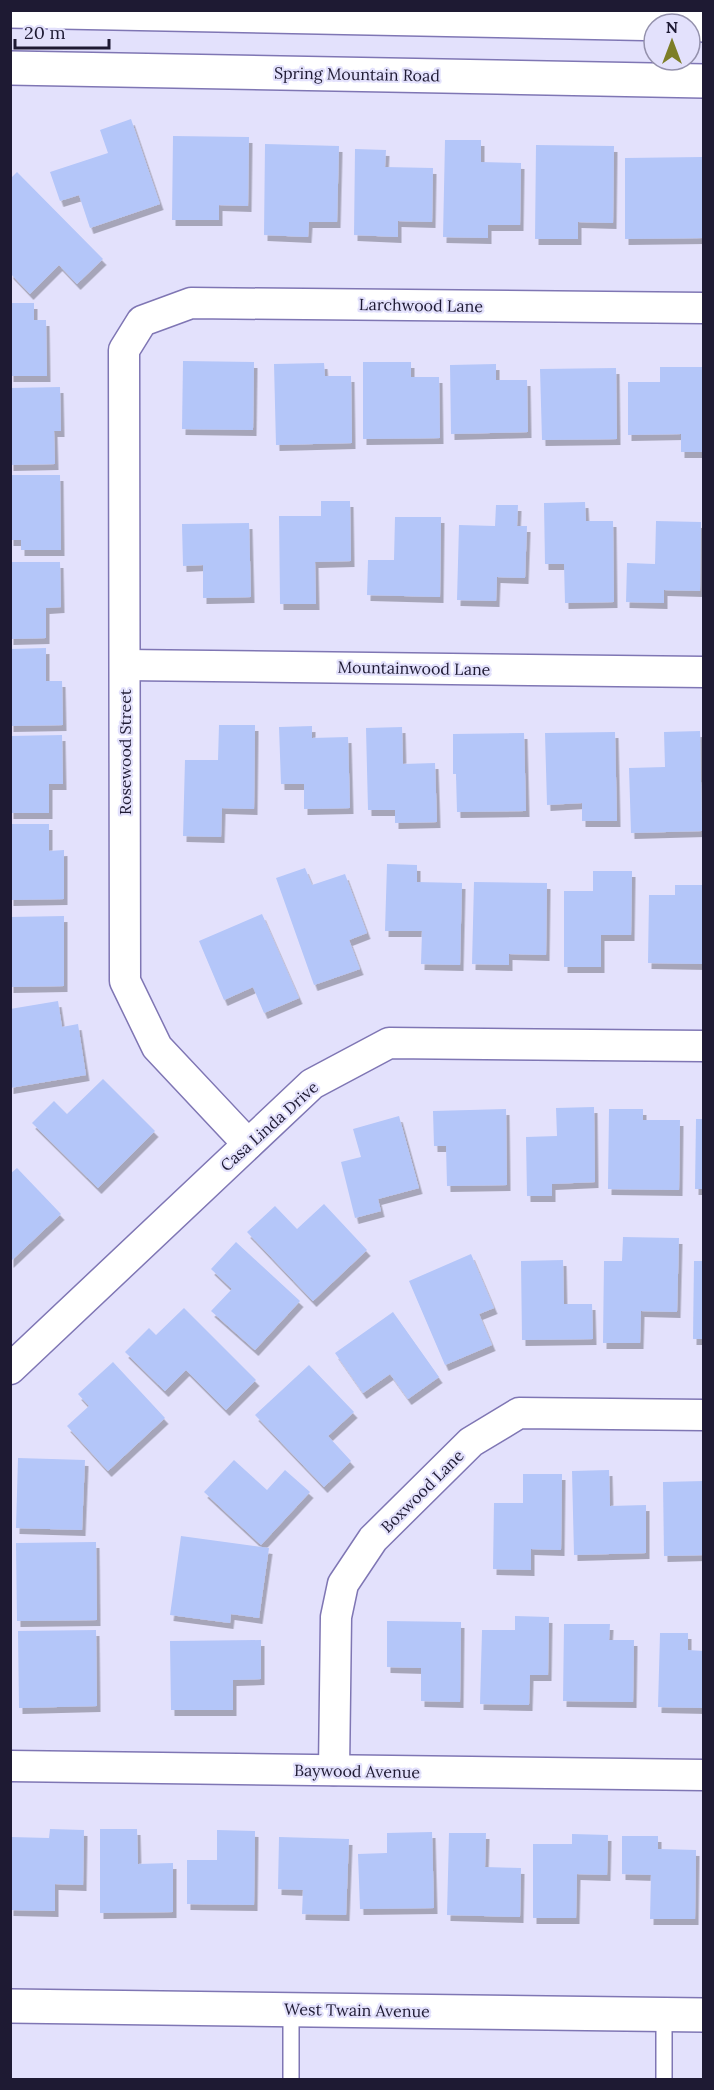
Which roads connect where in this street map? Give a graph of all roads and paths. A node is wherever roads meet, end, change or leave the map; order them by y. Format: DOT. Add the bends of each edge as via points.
graph roads {
  1 [pos="10,10"];
  2 [pos="642,23"];
  3 [pos="10,68"];
  4 [pos="704,81"];
  5 [pos="704,308"];
  6 [pos="142,321"];
  7 [pos="125,665"];
  8 [pos="704,672"];
  9 [pos="704,1046"];
  10 [pos="248,1144"];
  11 [pos="10,1369"];
  12 [pos="704,1415"];
  13 [pos="10,1766"];
  14 [pos="334,1770"];
  15 [pos="704,1775"];
  16 [pos="10,2006"];
  17 [pos="291,2010"];
  18 [pos="664,2014"];
  19 [pos="704,2015"];
  20 [pos="291,2079"];
  21 [pos="664,2079"];
  1 -- 2 [label="main road"];
  3 -- 4 [label="main road, Spring Mountain Road"];
  5 -- 6 [label="street, Larchwood Lane" via="191,303"];
  6 -- 7 [label="street, Rosewood Street" via="124,350"];
  7 -- 8 [label="street, Mountainwood Lane"];
  7 -- 10 [label="street, Rosewood Street" via="125,981 157,1047"];
  9 -- 10 [label="street, Casa Linda Drive" via="389,1043 312,1084"];
  10 -- 11 [label="street, Casa Linda Drive"];
  12 -- 14 [label="street, Boxwood Lane" via="519,1413 471,1442 373,1539 343,1584 336,1617"];
  13 -- 14 [label="street, Baywood Avenue"];
  14 -- 15 [label="street, Baywood Avenue"];
  16 -- 17 [label="main road, West Twain Avenue"];
  17 -- 18 [label="main road, West Twain Avenue"];
  17 -- 20 [label="lane"];
  18 -- 19 [label="main road, West Twain Avenue"];
  18 -- 21 [label="lane"];
}
